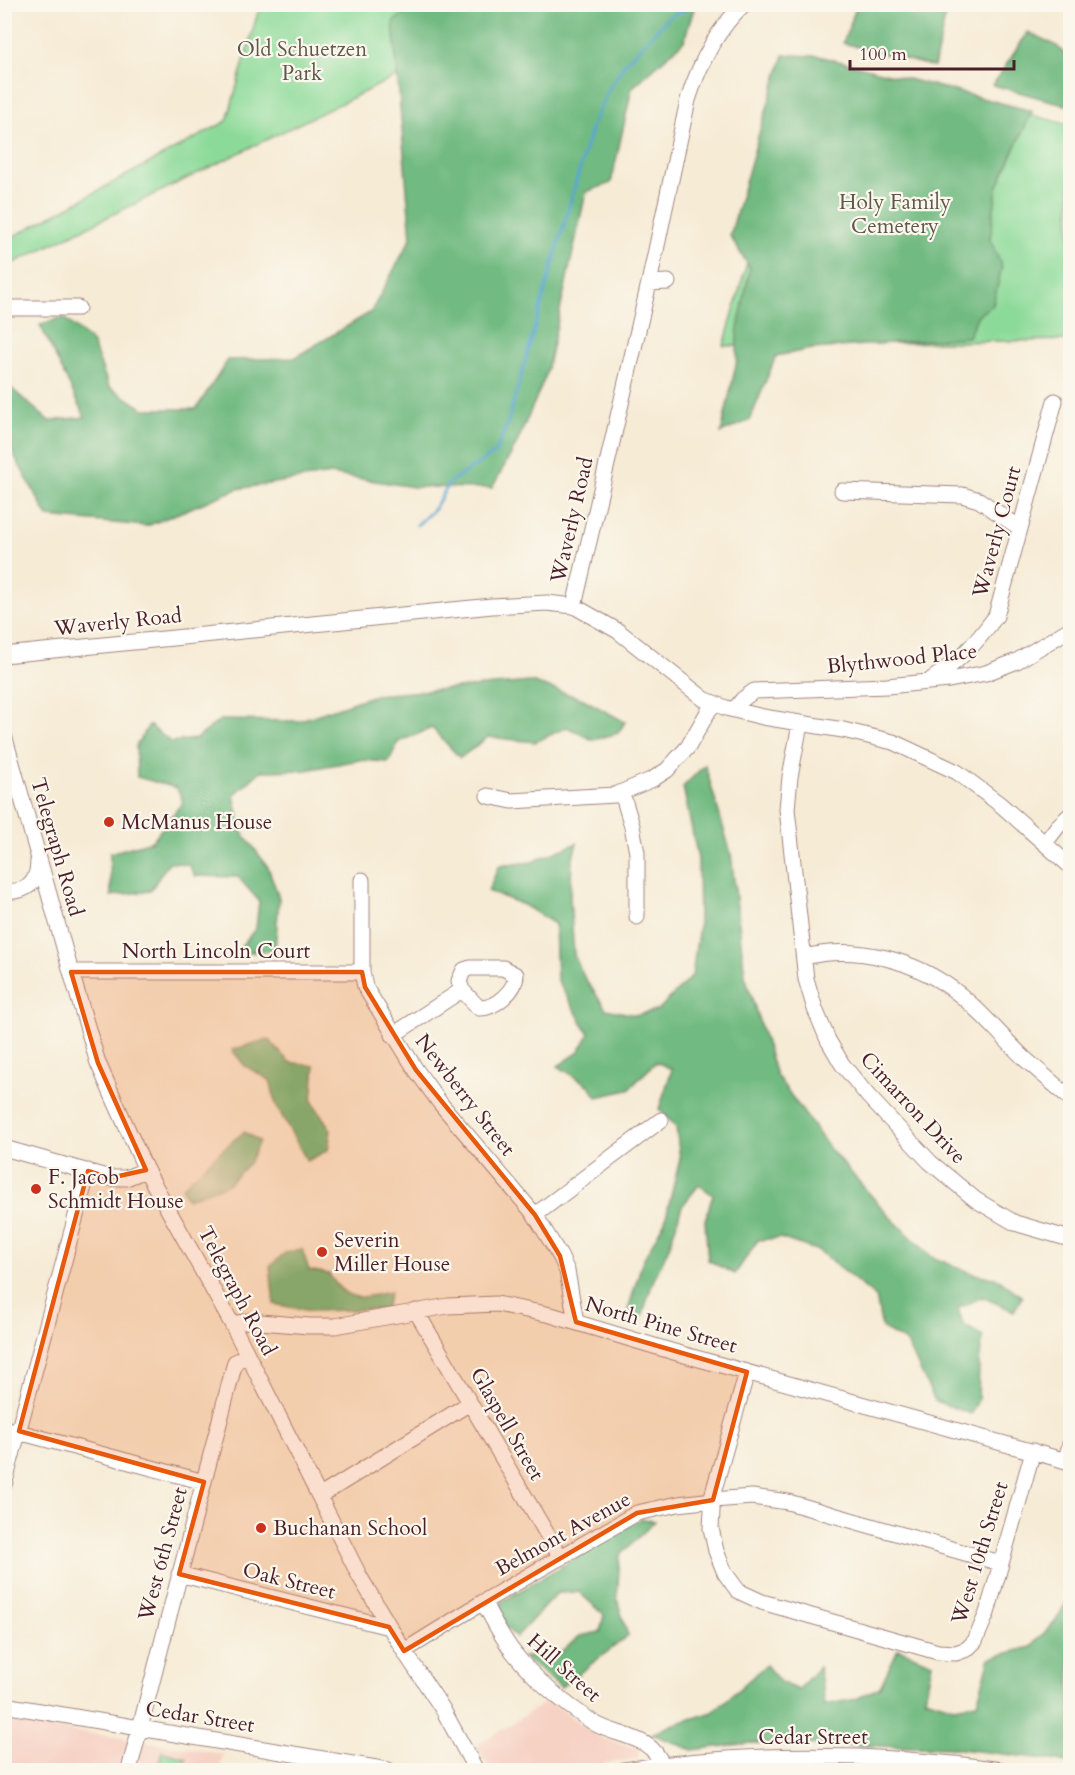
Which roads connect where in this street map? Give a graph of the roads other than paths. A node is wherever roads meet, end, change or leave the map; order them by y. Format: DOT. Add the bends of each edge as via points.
graph roads {
  1 [pos="744,4"];
  2 [pos="668,282"];
  3 [pos="649,283"];
  4 [pos="4,308"];
  5 [pos="78,309"];
  6 [pos="1055,401"];
  7 [pos="843,491"];
  8 [pos="1020,528"];
  9 [pos="574,606"];
  10 [pos="1071,629"];
  11 [pos="4,655"];
  12 [pos="928,682"];
  13 [pos="713,703"];
  14 [pos="734,710"];
  15 [pos="800,724"];
  16 [pos="4,735"];
  17 [pos="622,793"];
  18 [pos="488,796"];
  19 [pos="1071,815"];
  20 [pos="1045,843"];
  21 [pos="38,858"];
  22 [pos="1071,866"];
  23 [pos="362,880"];
  24 [pos="4,891"];
  25 [pos="22,891"];
  26 [pos="52,906"];
  27 [pos="637,917"];
  28 [pos="804,957"];
  29 [pos="71,972"];
  30 [pos="362,972"];
  31 [pos="462,990"];
  32 [pos="393,1035"];
  33 [pos="1071,1098"];
  34 [pos="661,1120"];
  35 [pos="4,1148"];
  36 [pos="146,1170"];
  37 [pos="88,1171"];
  38 [pos="535,1215"];
  39 [pos="1071,1239"];
  40 [pos="416,1311"];
  41 [pos="576,1323"];
  42 [pos="232,1324"];
  43 [pos="247,1355"];
  44 [pos="747,1372"];
  45 [pos="470,1403"];
  46 [pos="12,1430"];
  47 [pos="1071,1444"];
  48 [pos="1033,1451"];
  49 [pos="1068,1461"];
  50 [pos="204,1482"];
  51 [pos="4,1485"];
  52 [pos="320,1496"];
  53 [pos="713,1500"];
  54 [pos="561,1558"];
  55 [pos="1000,1563"];
  56 [pos="179,1574"];
  57 [pos="483,1602"];
  58 [pos="389,1628"];
  59 [pos="404,1651"];
  60 [pos="4,1705"];
  61 [pos="140,1728"];
  62 [pos="662,1765"];
  63 [pos="129,1770"];
  64 [pos="388,1770"];
  65 [pos="476,1770"];
  66 [pos="624,1770"];
  67 [pos="1002,1770"];
  1 -- 3 [label="street, Waverly Road" via="697,71"];
  2 -- 3 [label="street"];
  3 -- 9 [label="street, Waverly Road"];
  4 -- 5 [label="street"];
  6 -- 8 [label="street, Waverly Court"];
  7 -- 8 [label="street" via="962,495 979,500"];
  8 -- 12 [label="street, Waverly Court" via="996,616 975,644"];
  9 -- 11 [label="street, Waverly Road" via="492,606"];
  9 -- 13 [label="street" via="618,632"];
  10 -- 12 [label="street, Blythwood Place" via="1017,661 986,673"];
  12 -- 14 [label="street, Blythwood Place" via="754,691"];
  13 -- 14 [label="street"];
  13 -- 17 [label="street" via="688,747 667,770"];
  14 -- 15 [label="street"];
  15 -- 20 [label="street" via="893,742 957,772"];
  15 -- 28 [label="street, Cimarron Drive" via="787,809"];
  16 -- 21 [label="street, Telegraph Road"];
  17 -- 18 [label="street" via="512,801"];
  17 -- 27 [label="street" via="637,853"];
  19 -- 20 [label="street"];
  20 -- 22 [label="street"];
  21 -- 25 [label="street" via="36,876"];
  21 -- 26 [label="street, Telegraph Road"];
  23 -- 30 [label="street, Newberry Street"];
  24 -- 25 [label="street"];
  25 -- 26 [label="street"];
  26 -- 29 [label="street, Telegraph Road"];
  28 -- 33 [label="street" via="850,952 905,963 933,975 959,994"];
  28 -- 39 [label="street, Cimarron Drive" via="815,1009 842,1064 930,1162 976,1200 1015,1223"];
  29 -- 30 [label="street, North Lincoln Court"];
  29 -- 36 [label="street, Telegraph Road" via="98,1063"];
  30 -- 32 [label="street, Newberry Street" via="365,987"];
  31 -- 32 [label="street"];
  32 -- 38 [label="street, Newberry Street" via="440,1103"];
  34 -- 38 [label="street"];
  35 -- 37 [label="street"];
  36 -- 37 [label="street" via="126,1178"];
  36 -- 42 [label="street, Telegraph Road"];
  37 -- 46 [label="street"];
  38 -- 41 [label="street, Newberry Street" via="567,1271"];
  40 -- 41 [label="street, North Pine Street" via="497,1305"];
  40 -- 42 [label="street, North Pine Street" via="335,1326 248,1321"];
  40 -- 45 [label="street, Glaspell Street"];
  41 -- 44 [label="street, North Pine Street"];
  42 -- 43 [label="street, Telegraph Road"];
  43 -- 50 [label="street, West 6th Street" via="235,1362"];
  43 -- 52 [label="street, Telegraph Road"];
  44 -- 48 [label="street, North Pine Street"];
  44 -- 53 [label="street"];
  45 -- 52 [label="street"];
  45 -- 54 [label="street, Glaspell Street"];
  46 -- 50 [label="street"];
  46 -- 51 [label="street"];
  47 -- 49 [label="street"];
  48 -- 49 [label="street, North Pine Street"];
  48 -- 55 [label="street, West 10th Street"];
  50 -- 56 [label="street, West 6th Street"];
  52 -- 58 [label="street, Telegraph Road"];
  53 -- 54 [label="street, Belmont Avenue" via="637,1513"];
  53 -- 55 [label="street, Belmont Avenue" via="752,1497 788,1502"];
  53 -- 55 [label="street, West 10th Street" via="711,1528 716,1551 738,1591 762,1602 939,1652 956,1653 975,1641"];
  54 -- 57 [label="street, Belmont Avenue"];
  56 -- 58 [label="street, Oak Street"];
  56 -- 61 [label="street, West 6th Street"];
  57 -- 59 [label="street, Belmont Avenue"];
  57 -- 62 [label="street, Hill Street" via="514,1654 569,1706 602,1727 639,1740 659,1756"];
  58 -- 59 [label="street, Telegraph Road"];
  59 -- 65 [label="street, Telegraph Road" via="442,1708"];
  60 -- 61 [label="street, Cedar Street"];
  61 -- 63 [label="street, West 6th Street"];
  61 -- 64 [label="street, Cedar Street"];
  62 -- 66 [label="street, Cedar Street"];
  62 -- 67 [label="street, Cedar Street" via="762,1756 854,1756"];
}
